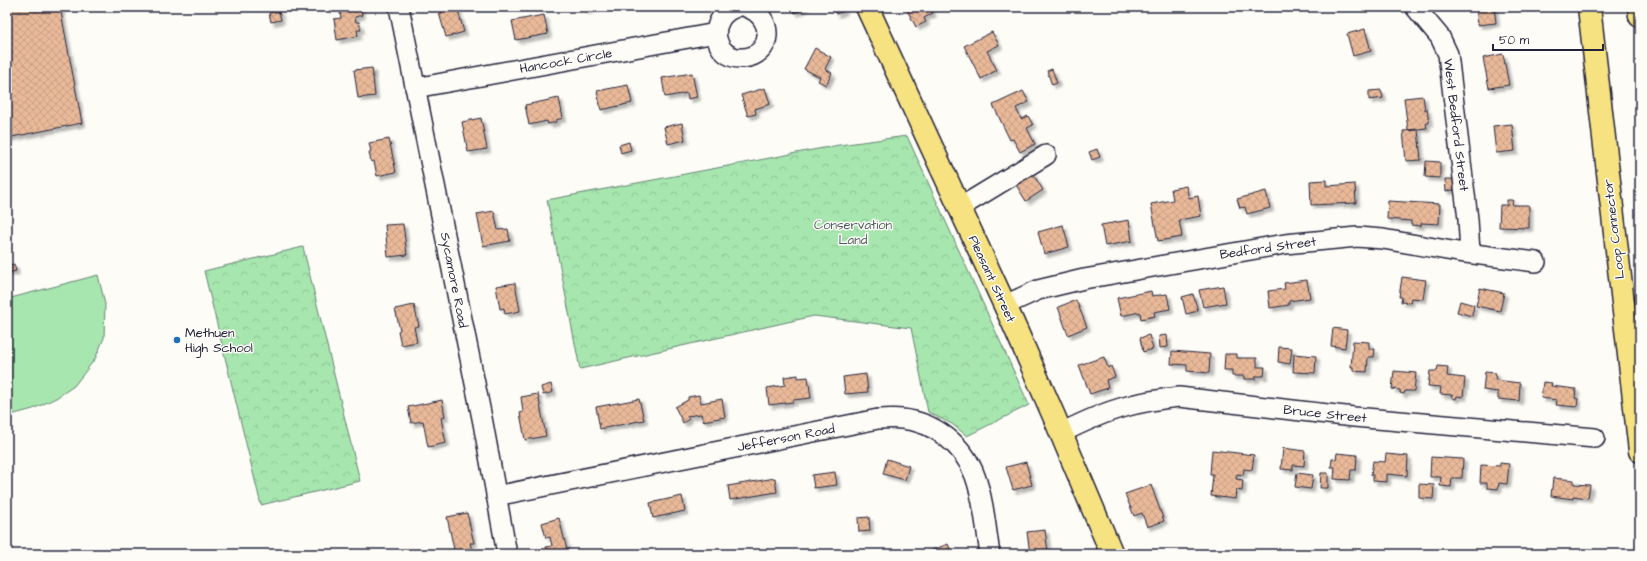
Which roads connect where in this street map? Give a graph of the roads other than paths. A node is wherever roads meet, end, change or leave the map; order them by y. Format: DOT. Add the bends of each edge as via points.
graph roads {
  1 [pos="399,7"];
  2 [pos="737,7"];
  3 [pos="746,7"];
  4 [pos="867,7"];
  5 [pos="1415,7"];
  6 [pos="1589,7"];
  7 [pos="1639,7"];
  8 [pos="1640,16"];
  9 [pos="716,33"];
  10 [pos="415,88"];
  11 [pos="1046,155"];
  12 [pos="959,208"];
  13 [pos="1470,253"];
  14 [pos="1536,262"];
  15 [pos="1005,305"];
  16 [pos="1061,433"];
  17 [pos="1595,438"];
  18 [pos="1640,451"];
  19 [pos="496,496"];
  20 [pos="507,554"];
  21 [pos="990,554"];
  22 [pos="1112,554"];
  1 -- 10 [label="street, Sycamore Road"];
  2 -- 9 [label="street" via="721,16"];
  3 -- 9 [label="street" via="754,9 765,22 766,40 757,53 742,58 727,54 721,48"];
  4 -- 12 [label="main road, Pleasant Street"];
  5 -- 13 [label="street, West Bedford Street" via="1440,37 1448,54"];
  6 -- 18 [label="main road, Loop Connector"];
  7 -- 8 [label="main road"];
  9 -- 10 [label="street, Hancock Circle"];
  10 -- 19 [label="street, Sycamore Road"];
  11 -- 12 [label="street"];
  12 -- 15 [label="main road, Pleasant Street"];
  13 -- 14 [label="street, Bedford Street"];
  13 -- 15 [label="street, Bedford Street" via="1357,237 1285,244 1084,279 1038,290"];
  15 -- 16 [label="main road, Pleasant Street"];
  16 -- 17 [label="street, Bruce Street" via="1123,407 1151,400 1179,398"];
  16 -- 22 [label="main road, Pleasant Street"];
  19 -- 20 [label="street, Sycamore Road"];
  19 -- 21 [label="street, Jefferson Road" via="878,419 902,419 923,423 944,434 963,453 975,475"];
}
